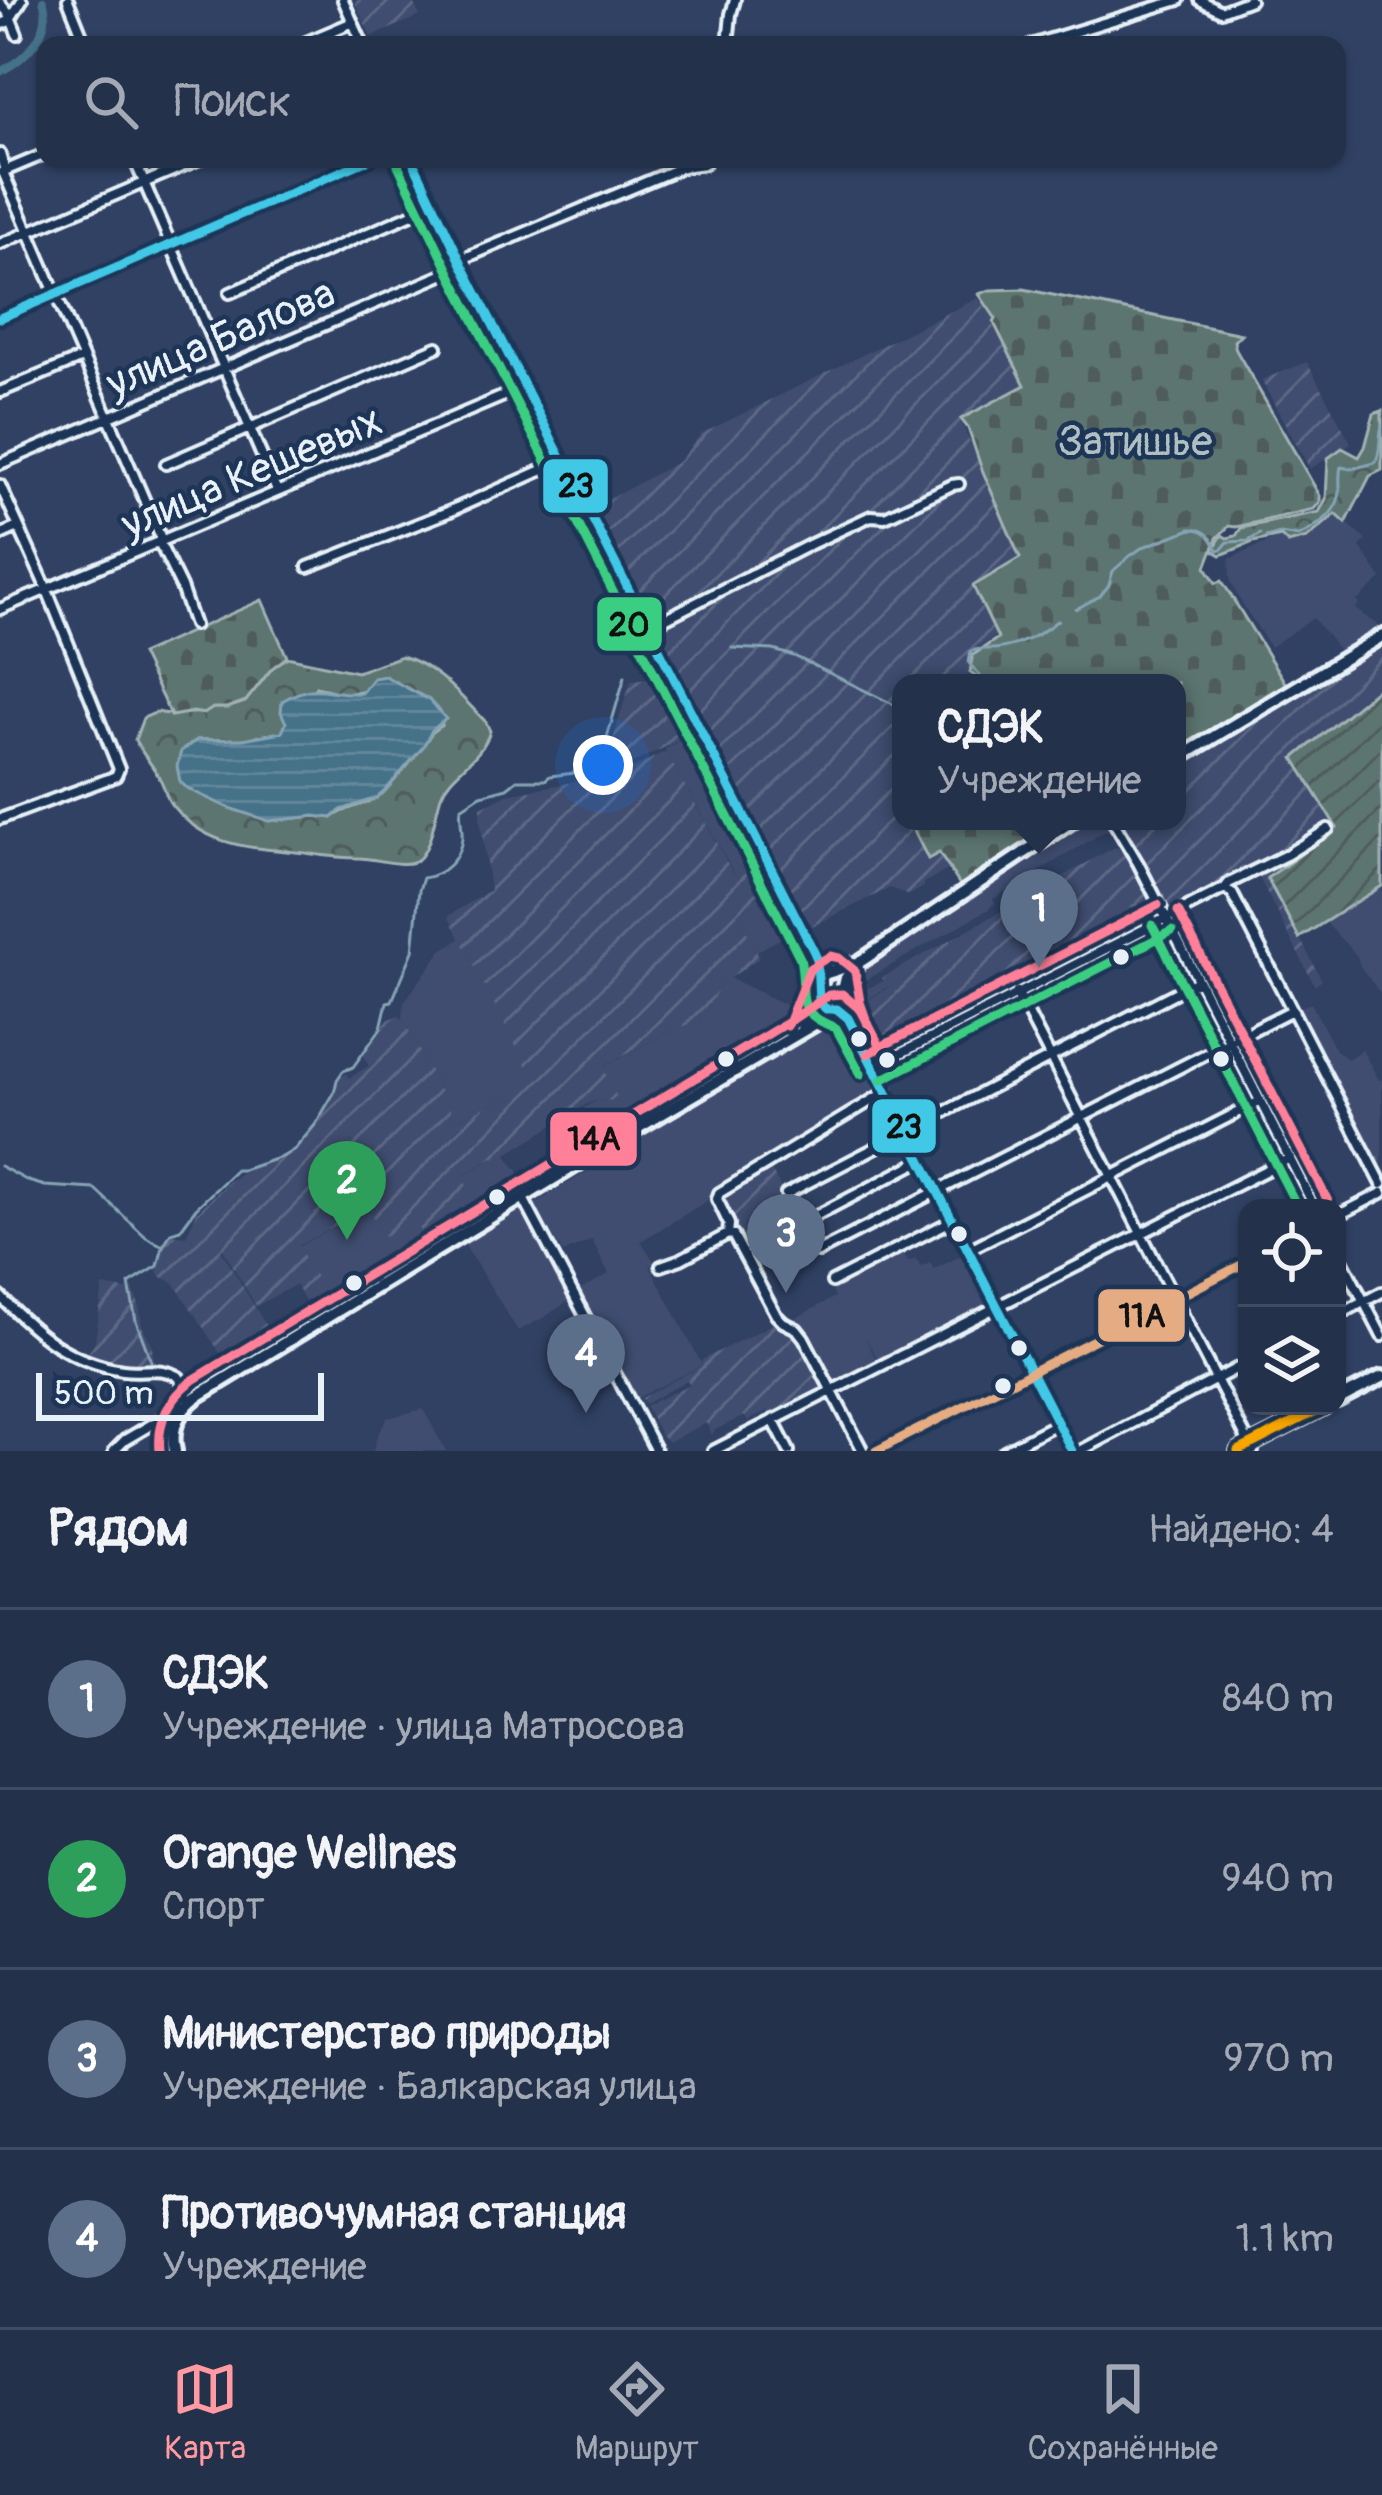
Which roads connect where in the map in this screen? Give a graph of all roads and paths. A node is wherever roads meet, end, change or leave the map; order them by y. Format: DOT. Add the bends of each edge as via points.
graph roads {
  1 [pos="22,0"];
  2 [pos="68,0"];
  3 [pos="343,0"];
  4 [pos="735,0"];
  5 [pos="1179,0"];
  6 [pos="1199,0"];
  7 [pos="1250,0"];
  8 [pos="0,2"];
  9 [pos="11,17"];
  10 [pos="353,22"];
  11 [pos="0,26"];
  12 [pos="17,34"];
  13 [pos="82,36"];
  14 [pos="320,36"];
  15 [pos="359,36"];
  16 [pos="729,36"];
  17 [pos="1061,36"];
  18 [pos="0,154"];
  19 [pos="36,158"];
  20 [pos="138,168"];
  21 [pos="179,168"];
  22 [pos="349,168"];
  23 [pos="416,168"];
  24 [pos="680,168"];
  25 [pos="3,172"];
  26 [pos="145,183"];
  27 [pos="434,205"];
  28 [pos="29,232"];
  29 [pos="0,244"];
  30 [pos="170,244"];
  31 [pos="462,263"];
  32 [pos="230,293"];
  33 [pos="56,295"];
  34 [pos="0,318"];
  35 [pos="437,346"];
  36 [pos="82,358"];
  37 [pos="224,368"];
  38 [pos="525,387"];
  39 [pos="0,392"];
  40 [pos="108,418"];
  41 [pos="249,428"];
  42 [pos="563,461"];
  43 [pos="0,464"];
  44 [pos="166,464"];
  45 [pos="959,484"];
  46 [pos="0,485"];
  47 [pos="277,491"];
  48 [pos="18,526"];
  49 [pos="0,535"];
  50 [pos="160,541"];
  51 [pos="308,567"];
  52 [pos="46,590"];
  53 [pos="0,608"];
  54 [pos="194,625"];
  55 [pos="649,627"];
  56 [pos="1382,636"];
  57 [pos="1186,754"];
  58 [pos="0,819"];
  59 [pos="1328,829"];
  60 [pos="1058,830"];
  61 [pos="1118,830"];
  62 [pos="1225,888"];
  63 [pos="1165,918"];
  64 [pos="817,959"];
  65 [pos="858,963"];
  66 [pos="832,972"];
  67 [pos="1198,981"];
  68 [pos="818,989"];
  69 [pos="843,990"];
  70 [pos="1017,992"];
  71 [pos="835,1009"];
  72 [pos="1292,1010"];
  73 [pos="848,1018"];
  74 [pos="801,1032"];
  75 [pos="1229,1042"];
  76 [pos="1050,1057"];
  77 [pos="874,1067"];
  78 [pos="887,1091"];
  79 [pos="1260,1101"];
  80 [pos="1082,1117"];
  81 [pos="907,1131"];
  82 [pos="1290,1158"];
  83 [pos="922,1160"];
  84 [pos="1112,1176"];
  85 [pos="1382,1188"];
  86 [pos="938,1190"];
  87 [pos="786,1194"];
  88 [pos="523,1198"];
  89 [pos="1311,1199"];
  90 [pos="1346,1210"];
  91 [pos="953,1220"];
  92 [pos="802,1222"];
  93 [pos="728,1234"];
  94 [pos="1142,1235"];
  95 [pos="968,1250"];
  96 [pos="818,1252"];
  97 [pos="661,1266"];
  98 [pos="1238,1267"];
  99 [pos="1346,1267"];
  100 [pos="832,1282"];
  101 [pos="1382,1292"];
  102 [pos="0,1296"];
  103 [pos="1174,1299"];
  104 [pos="1364,1302"];
  105 [pos="998,1308"];
  106 [pos="1346,1311"];
  107 [pos="1382,1336"];
  108 [pos="1238,1368"];
  109 [pos="1031,1371"];
  110 [pos="1382,1377"];
  111 [pos="1216,1379"];
  112 [pos="832,1391"];
  113 [pos="1346,1395"];
  114 [pos="190,1402"];
  115 [pos="1309,1415"];
  116 [pos="773,1420"];
  117 [pos="1058,1424"];
  118 [pos="1247,1449"];
  119 [pos="115,1451"];
  120 [pos="175,1451"];
  121 [pos="656,1451"];
  122 [pos="714,1451"];
  123 [pos="789,1451"];
  124 [pos="863,1451"];
  125 [pos="876,1451"];
  126 [pos="1004,1451"];
  127 [pos="1076,1451"];
  1 -- 9 [label="street"];
  2 -- 13 [label="street"];
  3 -- 10 [label="street"];
  4 -- 16 [label="street"];
  5 -- 17 [label="street"];
  6 -- 7 [label="street" via="1221,11"];
  8 -- 9 [label="street"];
  9 -- 11 [label="street"];
  9 -- 12 [label="street"];
  10 -- 14 [label="street"];
  10 -- 15 [label="street"];
  18 -- 25 [label="street"];
  19 -- 25 [label="street"];
  20 -- 26 [label="street"];
  21 -- 26 [label="street"];
  22 -- 30 [label="street"];
  23 -- 27 [label="street"];
  24 -- 31 [label="street, улица Балова"];
  25 -- 28 [label="street"];
  26 -- 28 [label="street"];
  26 -- 30 [label="street"];
  27 -- 31 [label="street"];
  27 -- 32 [label="street"];
  28 -- 29 [label="street"];
  28 -- 33 [label="street"];
  30 -- 33 [label="street"];
  30 -- 37 [label="street"];
  31 -- 37 [label="street, улица Балова"];
  31 -- 38 [label="street"];
  33 -- 34 [label="street"];
  33 -- 36 [label="street"];
  35 -- 41 [label="street"];
  36 -- 39 [label="street"];
  36 -- 40 [label="street"];
  37 -- 40 [label="street, улица Балова"];
  37 -- 41 [label="street"];
  38 -- 42 [label="street"];
  38 -- 47 [label="street, улица Кешевых"];
  40 -- 43 [label="street, улица Балова"];
  40 -- 50 [label="street"];
  41 -- 44 [label="street"];
  41 -- 47 [label="street"];
  42 -- 51 [label="street"];
  42 -- 55 [label="street"];
  45 -- 55 [label="street" via="886,517 871,516"];
  46 -- 48 [label="street"];
  47 -- 50 [label="street, улица Кешевых"];
  48 -- 49 [label="street"];
  48 -- 52 [label="street"];
  50 -- 52 [label="street, улица Кешевых"];
  50 -- 54 [label="street"];
  52 -- 53 [label="street, улица Кешевых"];
  52 -- 58 [label="street" via="119,772"];
  55 -- 64 [label="street"];
  56 -- 57 [label="main road"];
  59 -- 62 [label="street"];
  60 -- 65 [label="main road"];
  61 -- 63 [label="street"];
  62 -- 63 [label="street"];
  62 -- 72 [label="street"];
  63 -- 67 [label="street"];
  63 -- 70 [label="street"];
  64 -- 66 [label="street"];
  64 -- 68 [label="street"];
  65 -- 66 [label="main road"];
  65 -- 69 [label="main road"];
  66 -- 68 [label="main road"];
  66 -- 69 [label="main road"];
  67 -- 75 [label="street"];
  67 -- 76 [label="street"];
  68 -- 71 [label="main road" via="824,1008"];
  68 -- 74 [label="main road"];
  69 -- 71 [label="main road"];
  69 -- 73 [label="street"];
  70 -- 76 [label="street"];
  70 -- 77 [label="street"];
  71 -- 73 [label="street"];
  71 -- 74 [label="main road"];
  72 -- 75 [label="street"];
  72 -- 85 [label="street"];
  73 -- 77 [label="street"];
  74 -- 88 [label="main road"];
  75 -- 79 [label="street"];
  75 -- 80 [label="street"];
  76 -- 80 [label="street"];
  76 -- 81 [label="street"];
  77 -- 78 [label="street"];
  78 -- 81 [label="street"];
  78 -- 93 [label="street" via="719,1193"];
  79 -- 82 [label="street"];
  79 -- 84 [label="street"];
  80 -- 84 [label="street"];
  80 -- 86 [label="street"];
  81 -- 83 [label="street"];
  81 -- 87 [label="street"];
  82 -- 89 [label="street"];
  82 -- 94 [label="street"];
  83 -- 86 [label="street"];
  83 -- 92 [label="street"];
  84 -- 94 [label="street"];
  84 -- 95 [label="street"];
  85 -- 90 [label="street"];
  86 -- 91 [label="street"];
  86 -- 96 [label="street"];
  88 -- 114 [label="main road"];
  88 -- 121 [label="street"];
  91 -- 95 [label="street"];
  91 -- 100 [label="street"];
  93 -- 97 [label="street"];
  93 -- 112 [label="street" via="780,1320 804,1337"];
  94 -- 103 [label="street"];
  94 -- 105 [label="street"];
  95 -- 105 [label="street"];
  98 -- 103 [label="street"];
  99 -- 104 [label="street"];
  101 -- 104 [label="street"];
  102 -- 114 [label="street" via="66,1353 128,1371 172,1372"];
  103 -- 109 [label="street"];
  103 -- 111 [label="street"];
  104 -- 106 [label="street"];
  104 -- 107 [label="street"];
  105 -- 109 [label="street"];
  105 -- 112 [label="street"];
  108 -- 111 [label="street"];
  109 -- 117 [label="street"];
  109 -- 125 [label="street"];
  110 -- 113 [label="main road"];
  111 -- 118 [label="street"];
  111 -- 127 [label="street"];
  112 -- 116 [label="street"];
  112 -- 124 [label="street"];
  114 -- 119 [label="street"];
  114 -- 120 [label="main road" via="176,1423"];
  115 -- 118 [label="main road"];
  116 -- 122 [label="street"];
  116 -- 123 [label="street"];
  117 -- 126 [label="street"];
  117 -- 127 [label="street"];
}
